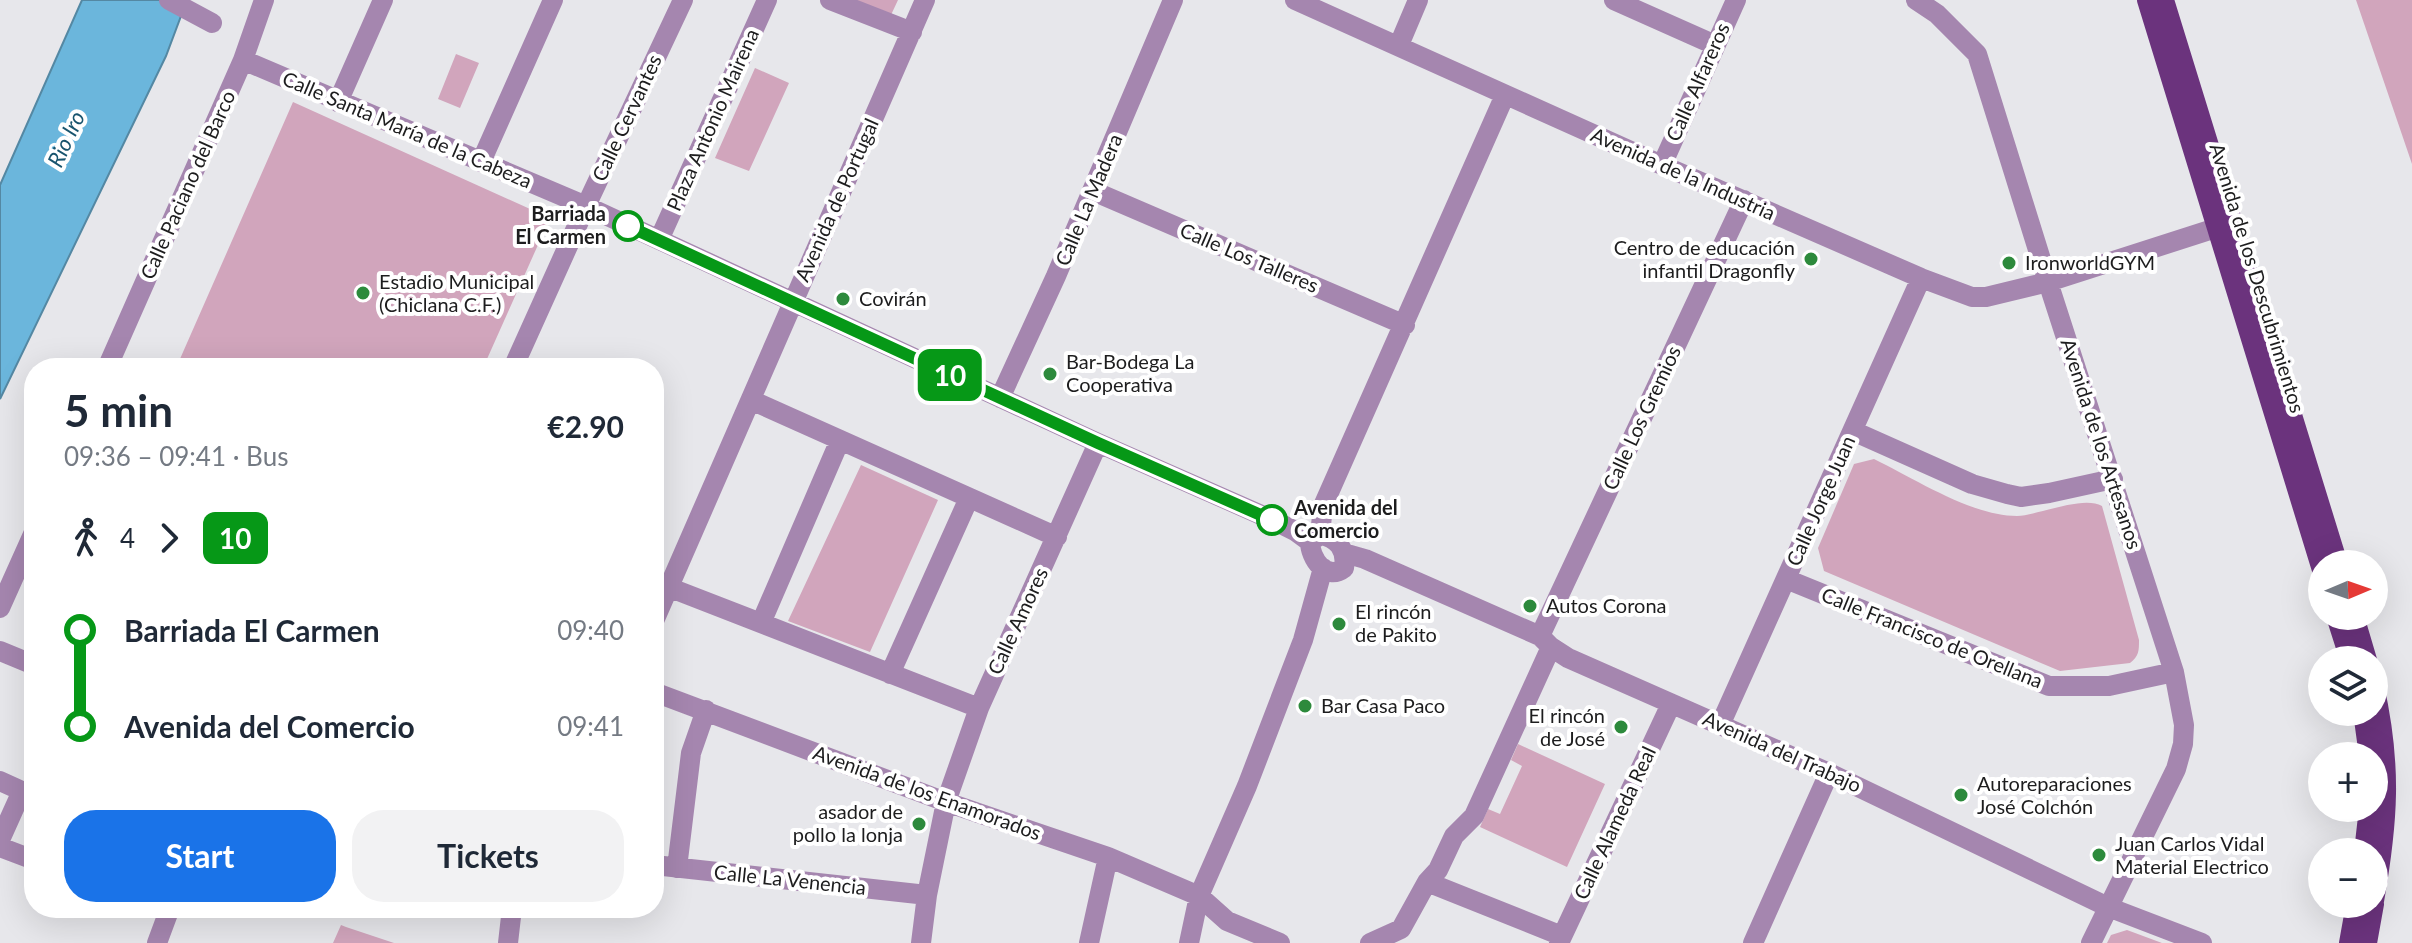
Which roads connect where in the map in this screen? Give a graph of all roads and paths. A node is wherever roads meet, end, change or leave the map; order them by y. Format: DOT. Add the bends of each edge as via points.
graph roads {
  1 [pos="169,0"];
  2 [pos="264,0"];
  3 [pos="383,0"];
  4 [pos="553,0"];
  5 [pos="683,0"];
  6 [pos="767,0"];
  7 [pos="830,0"];
  8 [pos="925,0"];
  9 [pos="1173,0"];
  10 [pos="1295,0"];
  11 [pos="1418,0"];
  12 [pos="1614,0"];
  13 [pos="1736,0"];
  14 [pos="1916,0"];
  15 [pos="2147,0"];
  16 [pos="2164,0"];
  17 [pos="212,23"];
  18 [pos="912,32"];
  19 [pos="1399,45"];
  20 [pos="1715,45"];
  21 [pos="243,60"];
  22 [pos="1505,95"];
  23 [pos="338,102"];
  24 [pos="481,162"];
  25 [pos="1662,165"];
  26 [pos="1093,191"];
  27 [pos="1744,200"];
  28 [pos="586,206"];
  29 [pos="2216,228"];
  30 [pos="659,240"];
  31 [pos="1921,278"];
  32 [pos="2048,282"];
  33 [pos="793,302"];
  34 [pos="1405,325"];
  35 [pos="111,358"];
  36 [pos="518,358"];
  37 [pos="1000,398"];
  38 [pos="751,400"];
  39 [pos="1853,431"];
  40 [pos="840,440"];
  41 [pos="1098,443"];
  42 [pos="2113,479"];
  43 [pos="969,498"];
  44 [pos="1057,537"];
  45 [pos="1315,538"];
  46 [pos="2316,550"];
  47 [pos="2334,550"];
  48 [pos="24,554"];
  49 [pos="1351,558"];
  50 [pos="1323,568"];
  51 [pos="1786,579"];
  52 [pos="668,587"];
  53 [pos="664,597"];
  54 [pos="0,608"];
  55 [pos="761,623"];
  56 [pos="1545,642"];
  57 [pos="0,651"];
  58 [pos="24,661"];
  59 [pos="2174,672"];
  60 [pos="890,674"];
  61 [pos="664,695"];
  62 [pos="1671,704"];
  63 [pos="979,708"];
  64 [pos="706,710"];
  65 [pos="1721,723"];
  66 [pos="2383,726"];
  67 [pos="1829,773"];
  68 [pos="0,781"];
  69 [pos="946,802"];
  70 [pos="2383,838"];
  71 [pos="0,840"];
  72 [pos="0,847"];
  73 [pos="24,856"];
  74 [pos="1108,857"];
  75 [pos="664,866"];
  76 [pos="677,868"];
  77 [pos="1427,882"];
  78 [pos="927,895"];
  79 [pos="1199,896"];
  80 [pos="2108,907"];
  81 [pos="163,918"];
  82 [pos="511,918"];
  83 [pos="2353,918"];
  84 [pos="2371,918"];
  85 [pos="1560,939"];
  86 [pos="157,943"];
  87 [pos="508,943"];
  88 [pos="921,943"];
  89 [pos="1089,943"];
  90 [pos="1189,943"];
  91 [pos="1280,943"];
  92 [pos="1370,943"];
  93 [pos="1753,943"];
  94 [pos="2091,943"];
  95 [pos="2202,943"];
  96 [pos="2349,943"];
  97 [pos="2367,943"];
  1 -- 17 [label="street"];
  2 -- 21 [label="street, Calle Paciano del Barco"];
  3 -- 23 [label="street"];
  4 -- 24 [label="street"];
  5 -- 28 [label="street, Calle Cervantes"];
  6 -- 30 [label="street, Plaza Antonio Mairena"];
  7 -- 18 [label="street"];
  8 -- 18 [label="street, Avenida de Portugal"];
  9 -- 26 [label="street, Calle La Madera"];
  10 -- 19 [label="street, Avenida de la Industria"];
  11 -- 19 [label="street"];
  12 -- 20 [label="street"];
  13 -- 20 [label="street, Calle Alfareros"];
  14 -- 32 [label="street, Avenida de los Artesanos" via="1977,54"];
  15 -- 29 [label="main road, Avenida de los Descubrimientos"];
  16 -- 47 [label="main road, Avenida de los Descubrimientos"];
  18 -- 33 [label="street, Avenida de Portugal"];
  19 -- 22 [label="street, Avenida de la Industria"];
  20 -- 25 [label="street, Calle Alfareros"];
  21 -- 23 [label="street, Calle Santa María de la Cabeza"];
  21 -- 35 [label="street, Calle Paciano del Barco"];
  22 -- 25 [label="street, Avenida de la Industria"];
  22 -- 34 [label="street"];
  23 -- 24 [label="street, Calle Santa María de la Cabeza"];
  24 -- 28 [label="street, Calle Santa María de la Cabeza"];
  25 -- 27 [label="street, Avenida de la Industria"];
  26 -- 34 [label="street, Calle Los Talleres"];
  26 -- 37 [label="street, Calle La Madera"];
  27 -- 31 [label="street, Avenida de la Industria"];
  27 -- 56 [label="street, Calle Los Gremios"];
  28 -- 30 [label="street, Calle Santa María de la Cabeza"];
  28 -- 36 [label="street, Calle Cervantes"];
  29 -- 32 [label="street, Avenida de la Industria"];
  29 -- 46 [label="main road, Avenida de los Descubrimientos"];
  30 -- 33 [label="street"];
  31 -- 32 [label="street, Avenida de la Industria" via="1972,297"];
  31 -- 39 [label="street, Calle Jorge Juan"];
  32 -- 42 [label="street, Avenida de los Artesanos"];
  33 -- 37 [label="street"];
  33 -- 38 [label="street, Avenida de Portugal"];
  34 -- 45 [label="street" via="1323,506"];
  37 -- 41 [label="street"];
  38 -- 40 [label="street"];
  38 -- 52 [label="street, Avenida de Portugal"];
  39 -- 42 [label="street" via="1972,484 2021,497"];
  39 -- 51 [label="street, Calle Jorge Juan"];
  40 -- 43 [label="street"];
  40 -- 55 [label="street"];
  41 -- 44 [label="street, Calle Amores"];
  41 -- 45 [label="street"];
  42 -- 59 [label="street, Avenida de los Artesanos"];
  43 -- 44 [label="street"];
  43 -- 60 [label="street"];
  44 -- 63 [label="street, Calle Amores"];
  45 -- 49 [label="street" via="1330,536"];
  45 -- 50 [label="street" via="1310,552"];
  48 -- 54 [label="street"];
  49 -- 50 [label="street" via="1338,573"];
  49 -- 56 [label="street, Avenida del Trabajo"];
  50 -- 79 [label="street" via="1303,640"];
  51 -- 59 [label="street, Calle Francisco de Orellana" via="2049,686 2109,686"];
  51 -- 65 [label="street, Calle Jorge Juan"];
  52 -- 53 [label="street, Avenida de Portugal"];
  52 -- 55 [label="street"];
  55 -- 60 [label="street"];
  56 -- 62 [label="street, Avenida del Trabajo" via="1568,658"];
  56 -- 77 [label="street, Calle Los Gremios" via="1474,816 1454,836"];
  57 -- 58 [label="street"];
  59 -- 80 [label="street, Avenida de los Artesanos" via="2184,725 2176,769"];
  60 -- 63 [label="street"];
  61 -- 64 [label="street, Avenida de los Enamorados"];
  62 -- 65 [label="street, Avenida del Trabajo"];
  62 -- 85 [label="street, Calle Alameda Real"];
  63 -- 69 [label="street, Calle Amores"];
  64 -- 69 [label="street, Avenida de los Enamorados"];
  64 -- 76 [label="street" via="691,753"];
  65 -- 67 [label="street, Avenida del Trabajo"];
  66 -- 70 [label="main road" via="2387,806"];
  67 -- 80 [label="street, Avenida del Trabajo"];
  67 -- 93 [label="street"];
  68 -- 71 [label="street" via="22,791"];
  69 -- 74 [label="street, Avenida de los Enamorados"];
  69 -- 78 [label="street, Calle Amores"];
  72 -- 73 [label="street"];
  74 -- 79 [label="street, Avenida de los Enamorados"];
  74 -- 89 [label="street"];
  75 -- 76 [label="street, Calle La Venencia"];
  76 -- 78 [label="street, Calle La Venencia"];
  77 -- 85 [label="street"];
  77 -- 92 [label="street, Calle Los Gremios" via="1401,929"];
  78 -- 88 [label="street, Calle Amores"];
  79 -- 90 [label="street"];
  79 -- 91 [label="street, Avenida de los Enamorados" via="1227,921"];
  80 -- 94 [label="street, Avenida de los Artesanos"];
  80 -- 95 [label="street, Avenida del Trabajo"];
  81 -- 86 [label="street"];
  82 -- 87 [label="street"];
  83 -- 96 [label="main road"];
  84 -- 97 [label="main road"];
}
